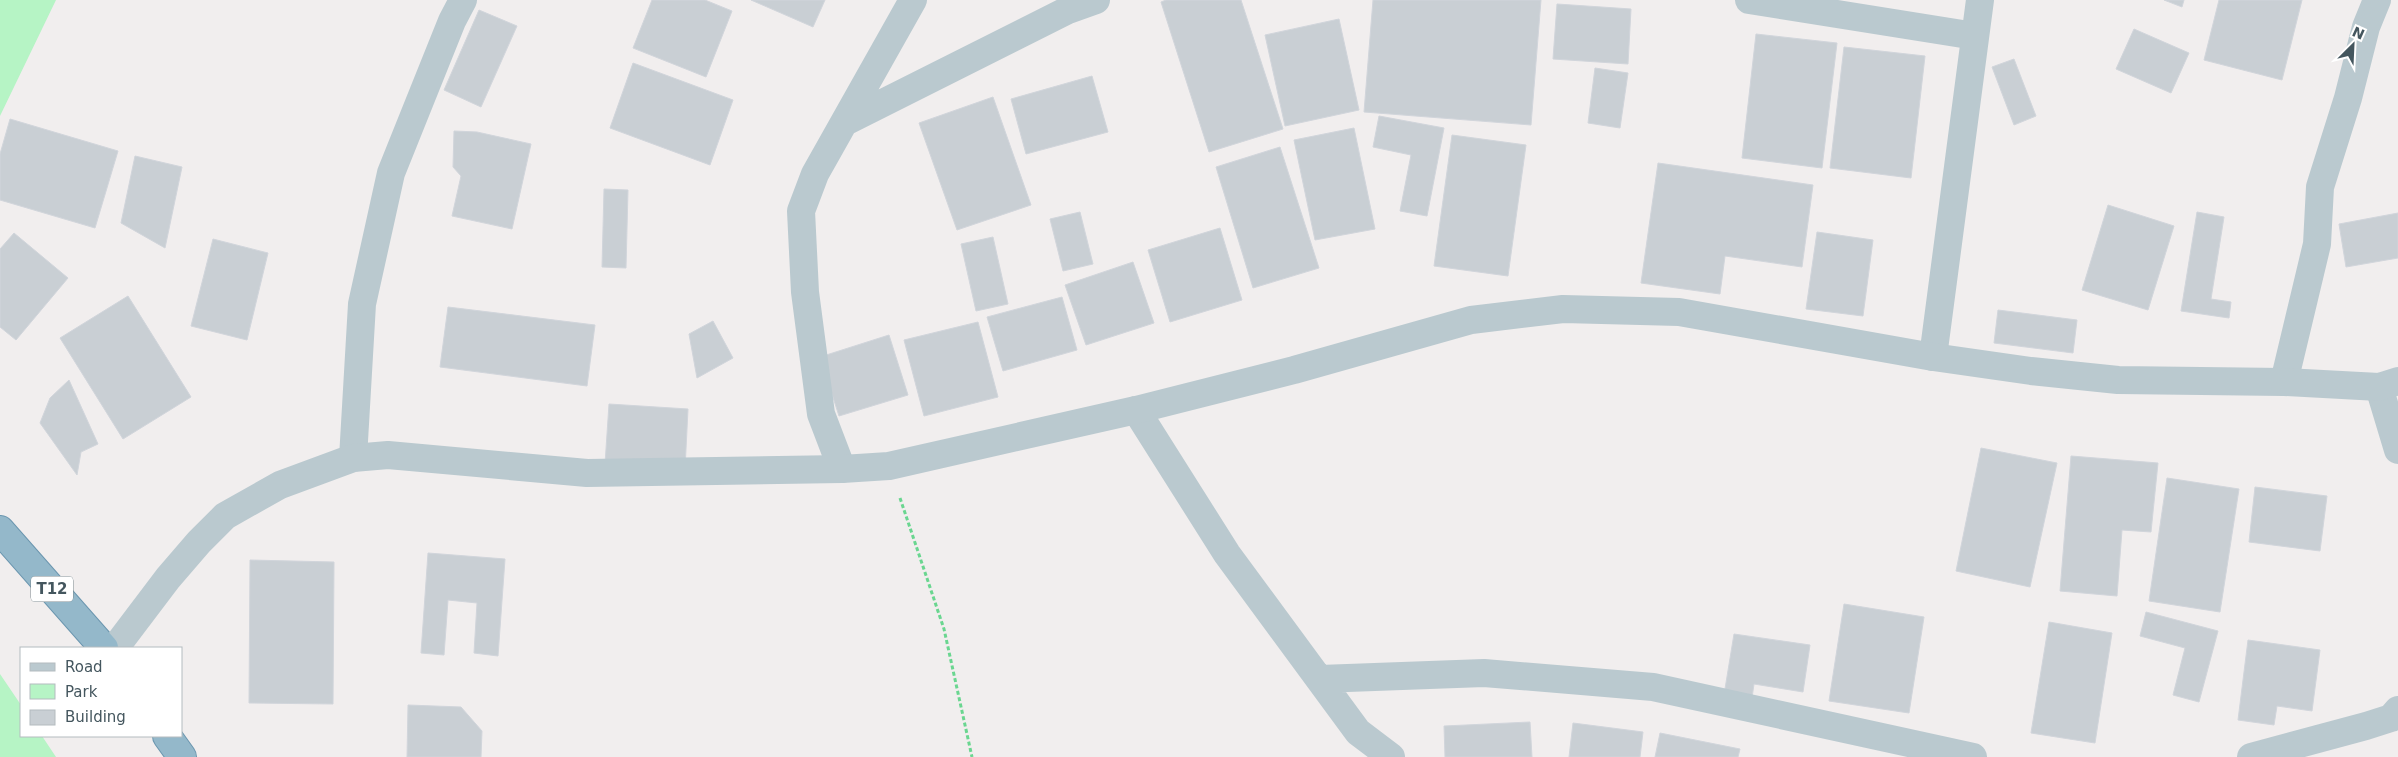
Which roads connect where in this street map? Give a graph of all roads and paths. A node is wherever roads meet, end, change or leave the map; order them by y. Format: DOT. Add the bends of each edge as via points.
graph roads {
  1 [pos="463,0"];
  2 [pos="913,0"];
  3 [pos="1096,0"];
  4 [pos="1749,0"];
  5 [pos="1980,0"];
  6 [pos="2377,0"];
  7 [pos="1975,36"];
  8 [pos="845,122"];
  9 [pos="1933,357"];
  10 [pos="2284,382"];
  11 [pos="2389,384"];
  12 [pos="1136,410"];
  13 [pos="2398,450"];
  14 [pos="353,458"];
  15 [pos="889,466"];
  16 [pos="842,469"];
  17 [pos="0,530"];
  18 [pos="103,647"];
  19 [pos="116,647"];
  20 [pos="1320,679"];
  21 [pos="2398,710"];
  22 [pos="168,737"];
  23 [pos="182,757"];
  24 [pos="972,757"];
  25 [pos="1391,757"];
  26 [pos="1973,757"];
  27 [pos="2251,757"];
  1 -- 14 [label="street" via="390,173 362,304"];
  2 -- 8 [label="street"];
  3 -- 8 [label="street" via="1068,10"];
  4 -- 7 [label="street"];
  5 -- 7 [label="street"];
  6 -- 10 [label="street" via="2366,27 2320,187 2317,244"];
  7 -- 9 [label="street"];
  8 -- 16 [label="street" via="815,174 801,211 804,292 821,414"];
  9 -- 10 [label="street" via="2118,380"];
  9 -- 12 [label="street" via="1679,312 1563,309 1471,320"];
  10 -- 11 [label="street"];
  11 -- 13 [label="street"];
  12 -- 15 [label="street"];
  12 -- 20 [label="street" via="1227,554"];
  14 -- 16 [label="street" via="388,455 587,473"];
  14 -- 19 [label="street" via="280,485 225,516 198,542"];
  15 -- 16 [label="street"];
  15 -- 24 [label="path" via="944,629"];
  17 -- 18 [label="highway, T12"];
  20 -- 25 [label="street" via="1358,732"];
  20 -- 26 [label="street" via="1484,673 1653,687"];
  21 -- 27 [label="street" via="2391,718 2366,726"];
  22 -- 23 [label="highway"];
}
